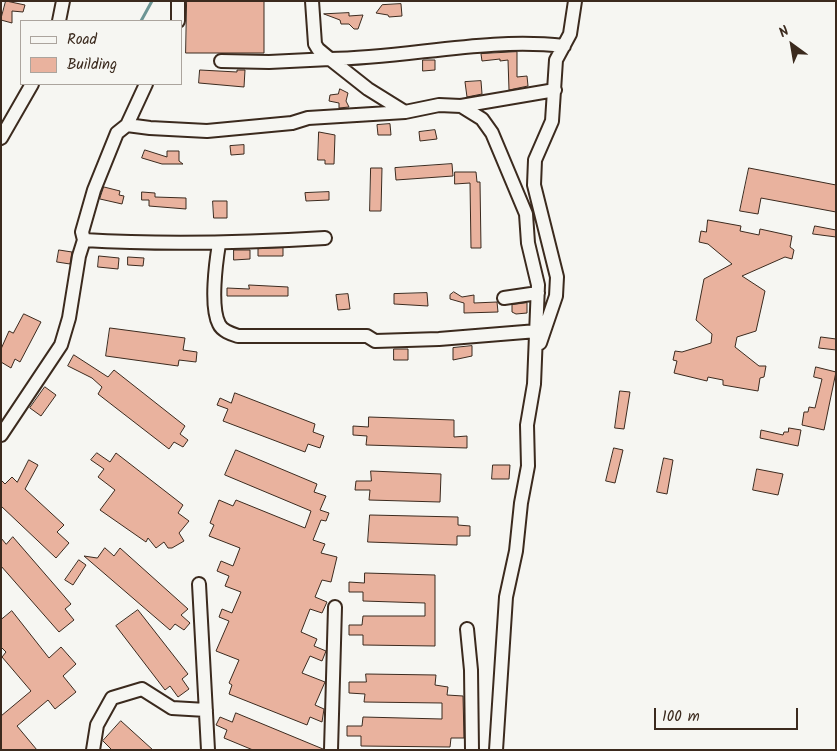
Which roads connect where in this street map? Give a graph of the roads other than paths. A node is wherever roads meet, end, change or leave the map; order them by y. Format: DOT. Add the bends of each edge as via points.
graph roads {
  1 [pos="64,1"];
  2 [pos="178,1"];
  3 [pos="312,1"];
  4 [pos="575,1"];
  5 [pos="58,20"];
  6 [pos="178,20"];
  7 [pos="564,46"];
  8 [pos="330,59"];
  9 [pos="221,61"];
  10 [pos="31,85"];
  11 [pos="146,85"];
  12 [pos="555,90"];
  13 [pos="461,106"];
  14 [pos="405,112"];
  15 [pos="127,125"];
  16 [pos="1,138"];
  17 [pos="325,238"];
  18 [pos="84,240"];
  19 [pos="219,244"];
  20 [pos="538,294"];
  21 [pos="504,298"];
  22 [pos="537,331"];
  23 [pos="536,352"];
  24 [pos="1,435"];
  25 [pos="199,584"];
  26 [pos="335,607"];
  27 [pos="467,629"];
  28 [pos="206,710"];
  29 [pos="93,750"];
  30 [pos="208,750"];
  31 [pos="331,750"];
  32 [pos="472,750"];
  33 [pos="496,750"];
  1 -- 5 [label="street"];
  2 -- 6 [label="street"];
  3 -- 8 [label="street" via="316,44"];
  4 -- 7 [label="street" via="570,34"];
  7 -- 8 [label="street" via="544,43 444,48"];
  7 -- 12 [label="street" via="556,60"];
  8 -- 9 [label="street"];
  8 -- 14 [label="street" via="368,89"];
  10 -- 16 [label="street"];
  11 -- 15 [label="street"];
  12 -- 13 [label="street"];
  12 -- 23 [label="street" via="552,121 535,160 534,184 557,276 556,296"];
  13 -- 14 [label="street" via="439,105"];
  13 -- 20 [label="street" via="482,119 492,133 517,191 526,214"];
  14 -- 15 [label="street" via="308,118 292,123 207,131"];
  15 -- 18 [label="street" via="117,133 94,190 82,232"];
  17 -- 19 [label="street"];
  18 -- 19 [label="street"];
  18 -- 24 [label="street" via="70,318 61,345"];
  19 -- 22 [label="street" via="215,286 219,324 238,336 367,336 375,341"];
  20 -- 21 [label="street"];
  20 -- 22 [label="street"];
  22 -- 23 [label="street"];
  23 -- 33 [label="street" via="527,425 528,466 506,597"];
  25 -- 28 [label="street"];
  26 -- 31 [label="street"];
  27 -- 32 [label="street"];
  28 -- 29 [label="street" via="172,708 142,689 112,698 97,725"];
  28 -- 30 [label="street"];
}
